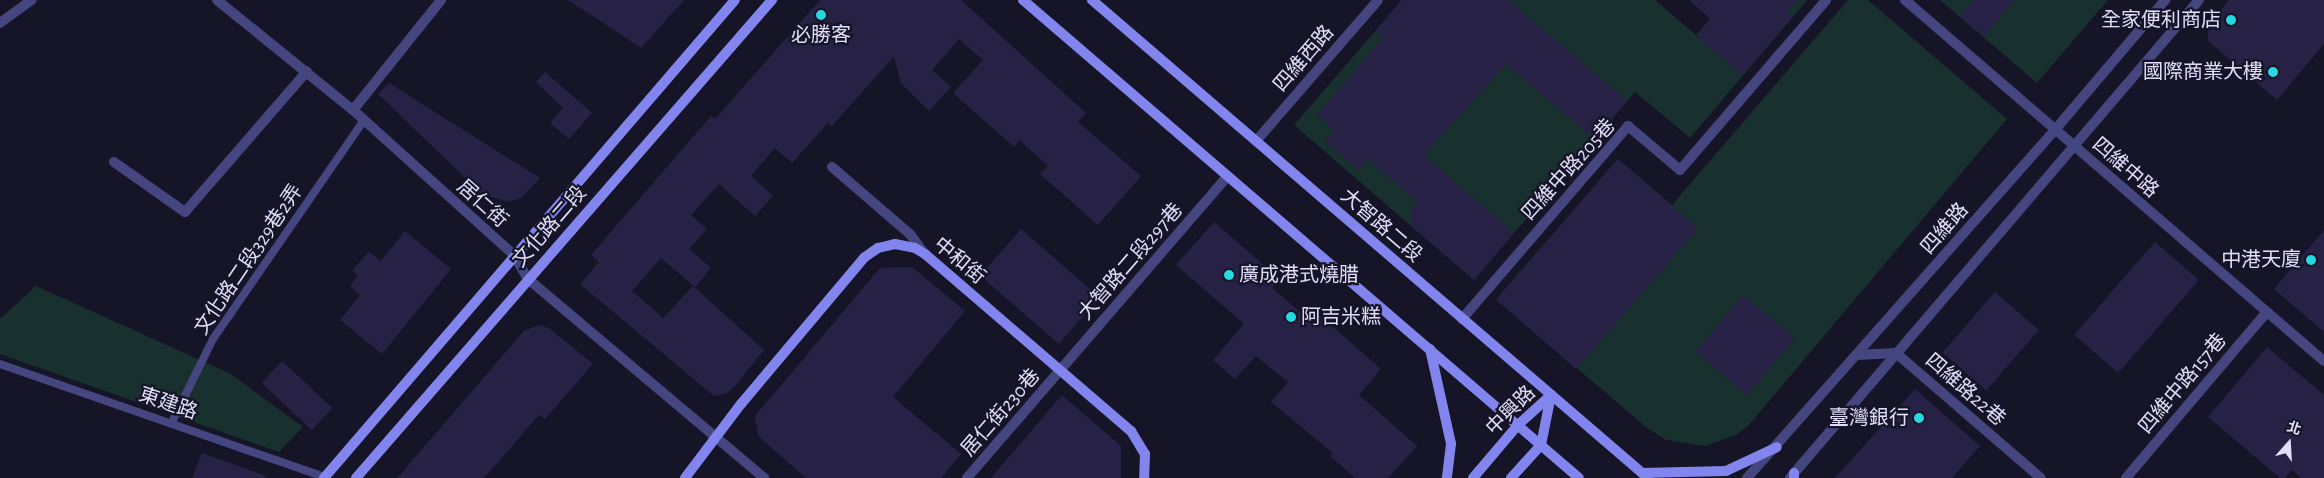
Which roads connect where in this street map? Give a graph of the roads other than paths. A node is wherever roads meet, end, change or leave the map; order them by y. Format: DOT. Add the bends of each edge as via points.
graph roads {
  1 [pos="32,0"];
  2 [pos="217,0"];
  3 [pos="442,0"];
  4 [pos="735,0"];
  5 [pos="772,0"];
  6 [pos="1023,0"];
  7 [pos="1092,0"];
  8 [pos="1378,0"];
  9 [pos="1826,0"];
  10 [pos="1904,0"];
  11 [pos="2165,0"];
  12 [pos="2199,0"];
  13 [pos="0,23"];
  14 [pos="307,71"];
  15 [pos="353,110"];
  16 [pos="364,120"];
  17 [pos="2054,131"];
  18 [pos="1256,141"];
  19 [pos="2074,147"];
  20 [pos="114,162"];
  21 [pos="832,167"];
  22 [pos="1228,176"];
  23 [pos="925,254"];
  24 [pos="514,256"];
  25 [pos="528,279"];
  26 [pos="2267,312"];
  27 [pos="1462,318"];
  28 [pos="1430,349"];
  29 [pos="1896,353"];
  30 [pos="1857,355"];
  31 [pos="2324,361"];
  32 [pos="0,364"];
  33 [pos="1060,370"];
  34 [pos="1551,395"];
  35 [pos="171,424"];
  36 [pos="1518,426"];
  37 [pos="716,437"];
  38 [pos="1541,445"];
  39 [pos="1777,447"];
  40 [pos="1645,476"];
  41 [pos="1793,476"];
  42 [pos="324,477"];
  43 [pos="356,478"];
  44 [pos="684,478"];
  45 [pos="764,478"];
  46 [pos="967,478"];
  47 [pos="1144,478"];
  48 [pos="1447,478"];
  49 [pos="1473,478"];
  50 [pos="1511,478"];
  51 [pos="1579,478"];
  52 [pos="1747,478"];
  53 [pos="2041,478"];
  54 [pos="2126,478"];
  1 -- 13 [label="street"];
  2 -- 14 [label="street, 居仁街"];
  3 -- 15 [label="street"];
  4 -- 24 [label="street, 文化路二段"];
  5 -- 25 [label="street, 文化路二段"];
  6 -- 22 [label="street"];
  7 -- 18 [label="street, 大智路二段"];
  8 -- 18 [label="street, 四維西路"];
  9 -- 27 [label="street, 四維中路205巷" via="1680,170 1628,126"];
  10 -- 17 [label="street, 四維中路"];
  11 -- 17 [label="street, 四維路"];
  12 -- 19 [label="street"];
  14 -- 15 [label="street, 居仁街"];
  14 -- 20 [label="street" via="186,212"];
  15 -- 16 [label="street, 居仁街"];
  16 -- 24 [label="street, 居仁街"];
  16 -- 35 [label="lane, 文化路二段329巷2弄" via="213,339"];
  17 -- 19 [label="street, 四維中路"];
  17 -- 30 [label="street, 四維路"];
  18 -- 27 [label="street, 大智路二段"];
  19 -- 26 [label="street, 四維中路"];
  19 -- 29 [label="street"];
  21 -- 23 [label="street" via="910,234"];
  22 -- 28 [label="street"];
  22 -- 33 [label="street, 大智路二段297巷"];
  23 -- 33 [label="street, 中和街"];
  23 -- 37 [label="street, 中和街" via="916,248 895,244 878,248 865,258"];
  24 -- 25 [label="street, 居仁街"];
  24 -- 42 [label="street, 文化路二段"];
  25 -- 37 [label="street, 居仁街"];
  25 -- 43 [label="street, 文化路二段"];
  26 -- 31 [label="street, 四維中路"];
  26 -- 54 [label="street, 四維中路157巷"];
  27 -- 34 [label="street, 大智路二段"];
  28 -- 36 [label="street"];
  28 -- 48 [label="street" via="1451,444"];
  29 -- 30 [label="street, 四維路22巷"];
  29 -- 41 [label="street"];
  29 -- 53 [label="street, 四維路22巷"];
  30 -- 39 [label="street, 四維路"];
  32 -- 35 [label="lane, 東建路"];
  33 -- 46 [label="street, 居仁街230巷"];
  33 -- 47 [label="street, 中和街" via="1137,438 1146,458"];
  34 -- 36 [label="street, 中興路"];
  34 -- 38 [label="street, 中興路"];
  34 -- 40 [label="street, 大智路二段"];
  35 -- 42 [label="lane, 東建路"];
  36 -- 38 [label="street"];
  36 -- 49 [label="street, 中興路"];
  37 -- 44 [label="street, 中和街"];
  37 -- 45 [label="street, 居仁街"];
  38 -- 50 [label="street"];
  38 -- 51 [label="street"];
  39 -- 40 [label="street" via="1726,470"];
  39 -- 52 [label="street, 四維路"];
}
